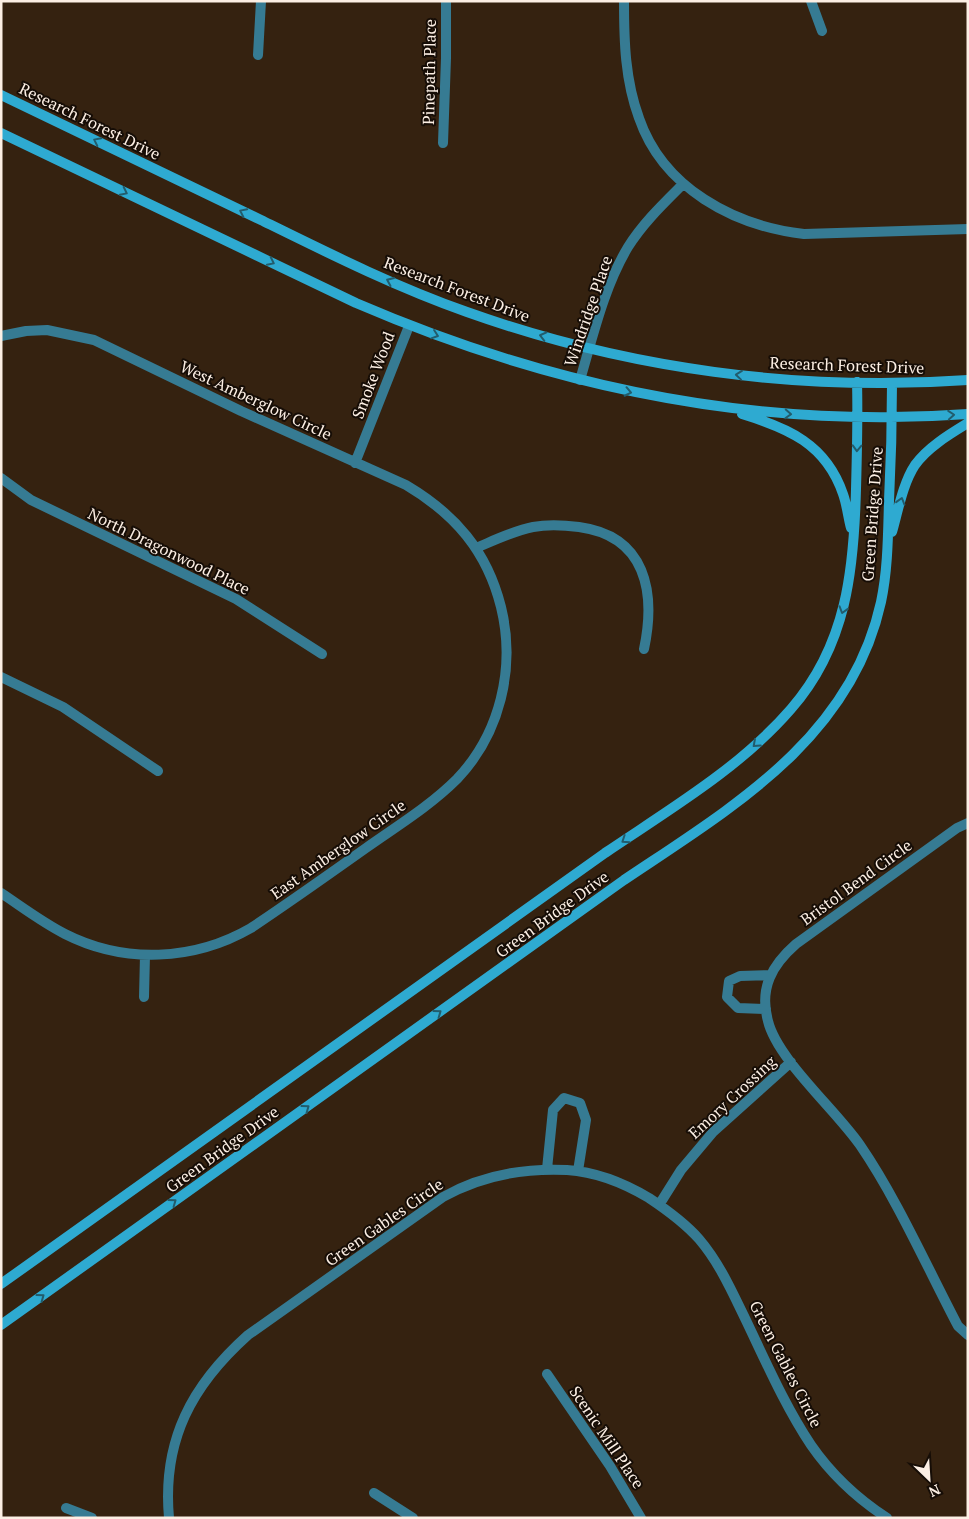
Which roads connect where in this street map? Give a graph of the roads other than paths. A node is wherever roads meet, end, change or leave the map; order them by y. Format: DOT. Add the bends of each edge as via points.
graph roads {
  1 [pos="261,1"];
  2 [pos="446,1"];
  3 [pos="624,1"];
  4 [pos="811,1"];
  5 [pos="822,31"];
  6 [pos="258,55"];
  7 [pos="1,95"];
  8 [pos="1,133"];
  9 [pos="443,143"];
  10 [pos="683,184"];
  11 [pos="968,229"];
  12 [pos="409,326"];
  13 [pos="1,336"];
  14 [pos="590,348"];
  15 [pos="580,380"];
  16 [pos="968,380"];
  17 [pos="857,382"];
  18 [pos="892,384"];
  19 [pos="722,408"];
  20 [pos="968,414"];
  21 [pos="858,416"];
  22 [pos="892,418"];
  23 [pos="968,423"];
  24 [pos="355,463"];
  25 [pos="1,478"];
  26 [pos="854,545"];
  27 [pos="888,547"];
  28 [pos="476,548"];
  29 [pos="644,649"];
  30 [pos="322,654"];
  31 [pos="1,677"];
  32 [pos="158,771"];
  33 [pos="968,823"];
  34 [pos="1,893"];
  35 [pos="145,955"];
  36 [pos="770,975"];
  37 [pos="144,997"];
  38 [pos="766,1009"];
  39 [pos="791,1062"];
  40 [pos="547,1169"];
  41 [pos="578,1171"];
  42 [pos="659,1205"];
  43 [pos="1,1284"];
  44 [pos="1,1325"];
  45 [pos="968,1335"];
  46 [pos="546,1374"];
  47 [pos="374,1493"];
  48 [pos="66,1508"];
  49 [pos="874,1514"];
  50 [pos="92,1518"];
  51 [pos="169,1518"];
  52 [pos="413,1518"];
  53 [pos="640,1518"];
  54 [pos="887,1518"];
  1 -- 6 [label="street"];
  2 -- 9 [label="street, Pinepath Place"];
  3 -- 10 [label="street" via="625,56 639,120 664,162"];
  4 -- 5 [label="street"];
  14 -- 7 [label="main road, Research Forest Drive, one-way" via="526,331 419,294"];
  8 -- 12 [label="main road, one-way"];
  10 -- 11 [label="street" via="730,215 784,232"];
  10 -- 14 [label="street, Windridge Place" via="649,219 627,248 605,298"];
  12 -- 15 [label="main road, one-way"];
  12 -- 24 [label="street, Smoke Wood"];
  13 -- 24 [label="street, West Amberglow Circle" via="47,330 94,340"];
  14 -- 15 [label="street, Windridge Place"];
  17 -- 14 [label="main road, Research Forest Drive, one-way" via="727,374"];
  15 -- 19 [label="main road, one-way" via="671,401"];
  16 -- 18 [label="main road, Research Forest Drive"];
  17 -- 18 [label="main road, Research Forest Drive"];
  17 -- 21 [label="main road, Green Bridge Drive"];
  18 -- 22 [label="main road, Green Bridge Drive"];
  19 -- 21 [label="main road, one-way"];
  19 -- 26 [label="main road" via="781,426 807,442 828,465 843,494"];
  22 -- 20 [label="main road, one-way"];
  21 -- 22 [label="main road"];
  21 -- 26 [label="main road, Green Bridge Drive, one-way"];
  22 -- 27 [label="main road, Green Bridge Drive"];
  27 -- 23 [label="main road, one-way" via="915,465 936,444"];
  24 -- 28 [label="street, West Amberglow Circle" via="426,496 454,520"];
  25 -- 30 [label="street, North Dragonwood Place" via="31,500 236,599"];
  26 -- 43 [label="main road, Green Bridge Drive, one-way" via="848,595 818,671 792,709 748,751"];
  44 -- 27 [label="main road, Green Bridge Drive, one-way" via="770,776 817,730 847,687 880,602"];
  28 -- 29 [label="street" via="535,526 560,524 612,535 637,561 646,581 650,602"];
  28 -- 35 [label="street, East Amberglow Circle" via="498,595 507,653 503,692 497,712 470,764 428,805 231,940 182,953"];
  31 -- 32 [label="street" via="63,707"];
  33 -- 36 [label="street, Bristol Bend Circle" via="796,944 778,960"];
  34 -- 35 [label="street, East Amberglow Circle" via="64,934 116,952"];
  35 -- 37 [label="street"];
  36 -- 38 [label="street, Bristol Bend Circle"];
  36 -- 38 [label="street" via="740,976 729,980 728,988 728,996 738,1008"];
  38 -- 39 [label="street, Bristol Bend Circle" via="773,1035"];
  39 -- 42 [label="street, Emory Crossing" via="713,1132 681,1170"];
  39 -- 45 [label="street, Bristol Bend Circle" via="861,1146 958,1326"];
  40 -- 41 [label="street, Green Gables Circle"];
  40 -- 41 [label="street" via="553,1110 564,1098 580,1103 586,1120"];
  40 -- 51 [label="street, Green Gables Circle" via="505,1173 477,1181 443,1197 248,1336 221,1359 197,1391 177,1438 170,1471"];
  41 -- 42 [label="street, Green Gables Circle" via="615,1180"];
  42 -- 49 [label="street, Green Gables Circle" via="675,1215 710,1253 811,1444 839,1479"];
  46 -- 53 [label="street, Scenic Mill Place" via="610,1466"];
  47 -- 52 [label="street"];
  48 -- 50 [label="street"];
  49 -- 54 [label="street, Green Gables Circle"];
}
